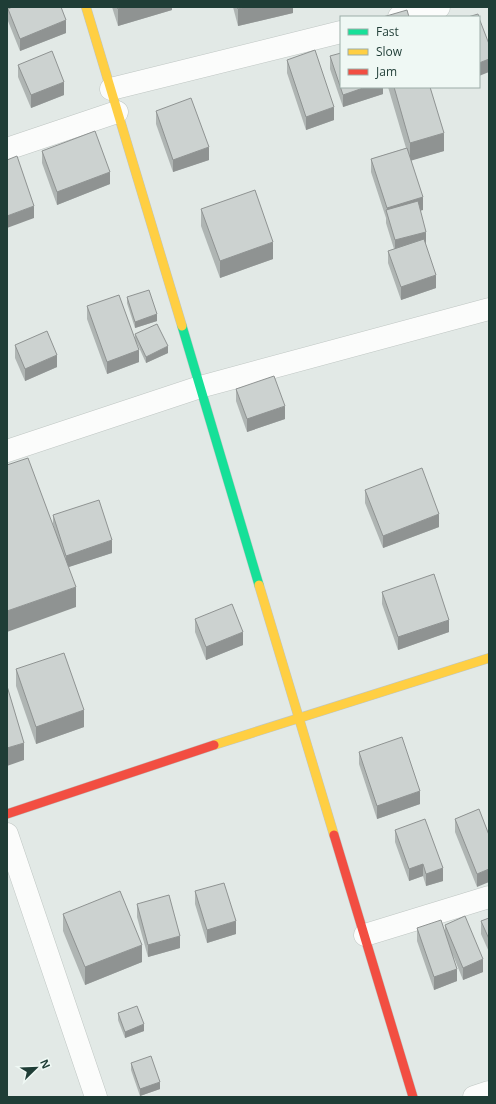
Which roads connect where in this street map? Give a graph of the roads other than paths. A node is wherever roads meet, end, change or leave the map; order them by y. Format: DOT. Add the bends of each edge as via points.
graph roads {
  1 [pos="86,7"];
  2 [pos="439,7"];
  3 [pos="403,16"];
  4 [pos="340,32"];
  5 [pos="110,89"];
  6 [pos="117,112"];
  7 [pos="7,149"];
  8 [pos="489,309"];
  9 [pos="200,387"];
  10 [pos="7,451"];
  11 [pos="489,658"];
  12 [pos="299,717"];
  13 [pos="7,814"];
  14 [pos="7,834"];
  15 [pos="489,897"];
  16 [pos="365,935"];
  17 [pos="489,1092"];
  18 [pos="96,1097"];
  19 [pos="414,1097"];
  20 [pos="474,1097"];
  1 -- 5 [label="street"];
  2 -- 3 [label="street"];
  4 -- 5 [label="street"];
  5 -- 6 [label="street"];
  6 -- 7 [label="street"];
  6 -- 9 [label="street"];
  8 -- 9 [label="street"];
  9 -- 10 [label="street"];
  9 -- 12 [label="street"];
  11 -- 12 [label="street"];
  12 -- 13 [label="street"];
  12 -- 16 [label="street"];
  14 -- 18 [label="street"];
  15 -- 16 [label="street"];
  16 -- 19 [label="street"];
  17 -- 20 [label="street"];
}
